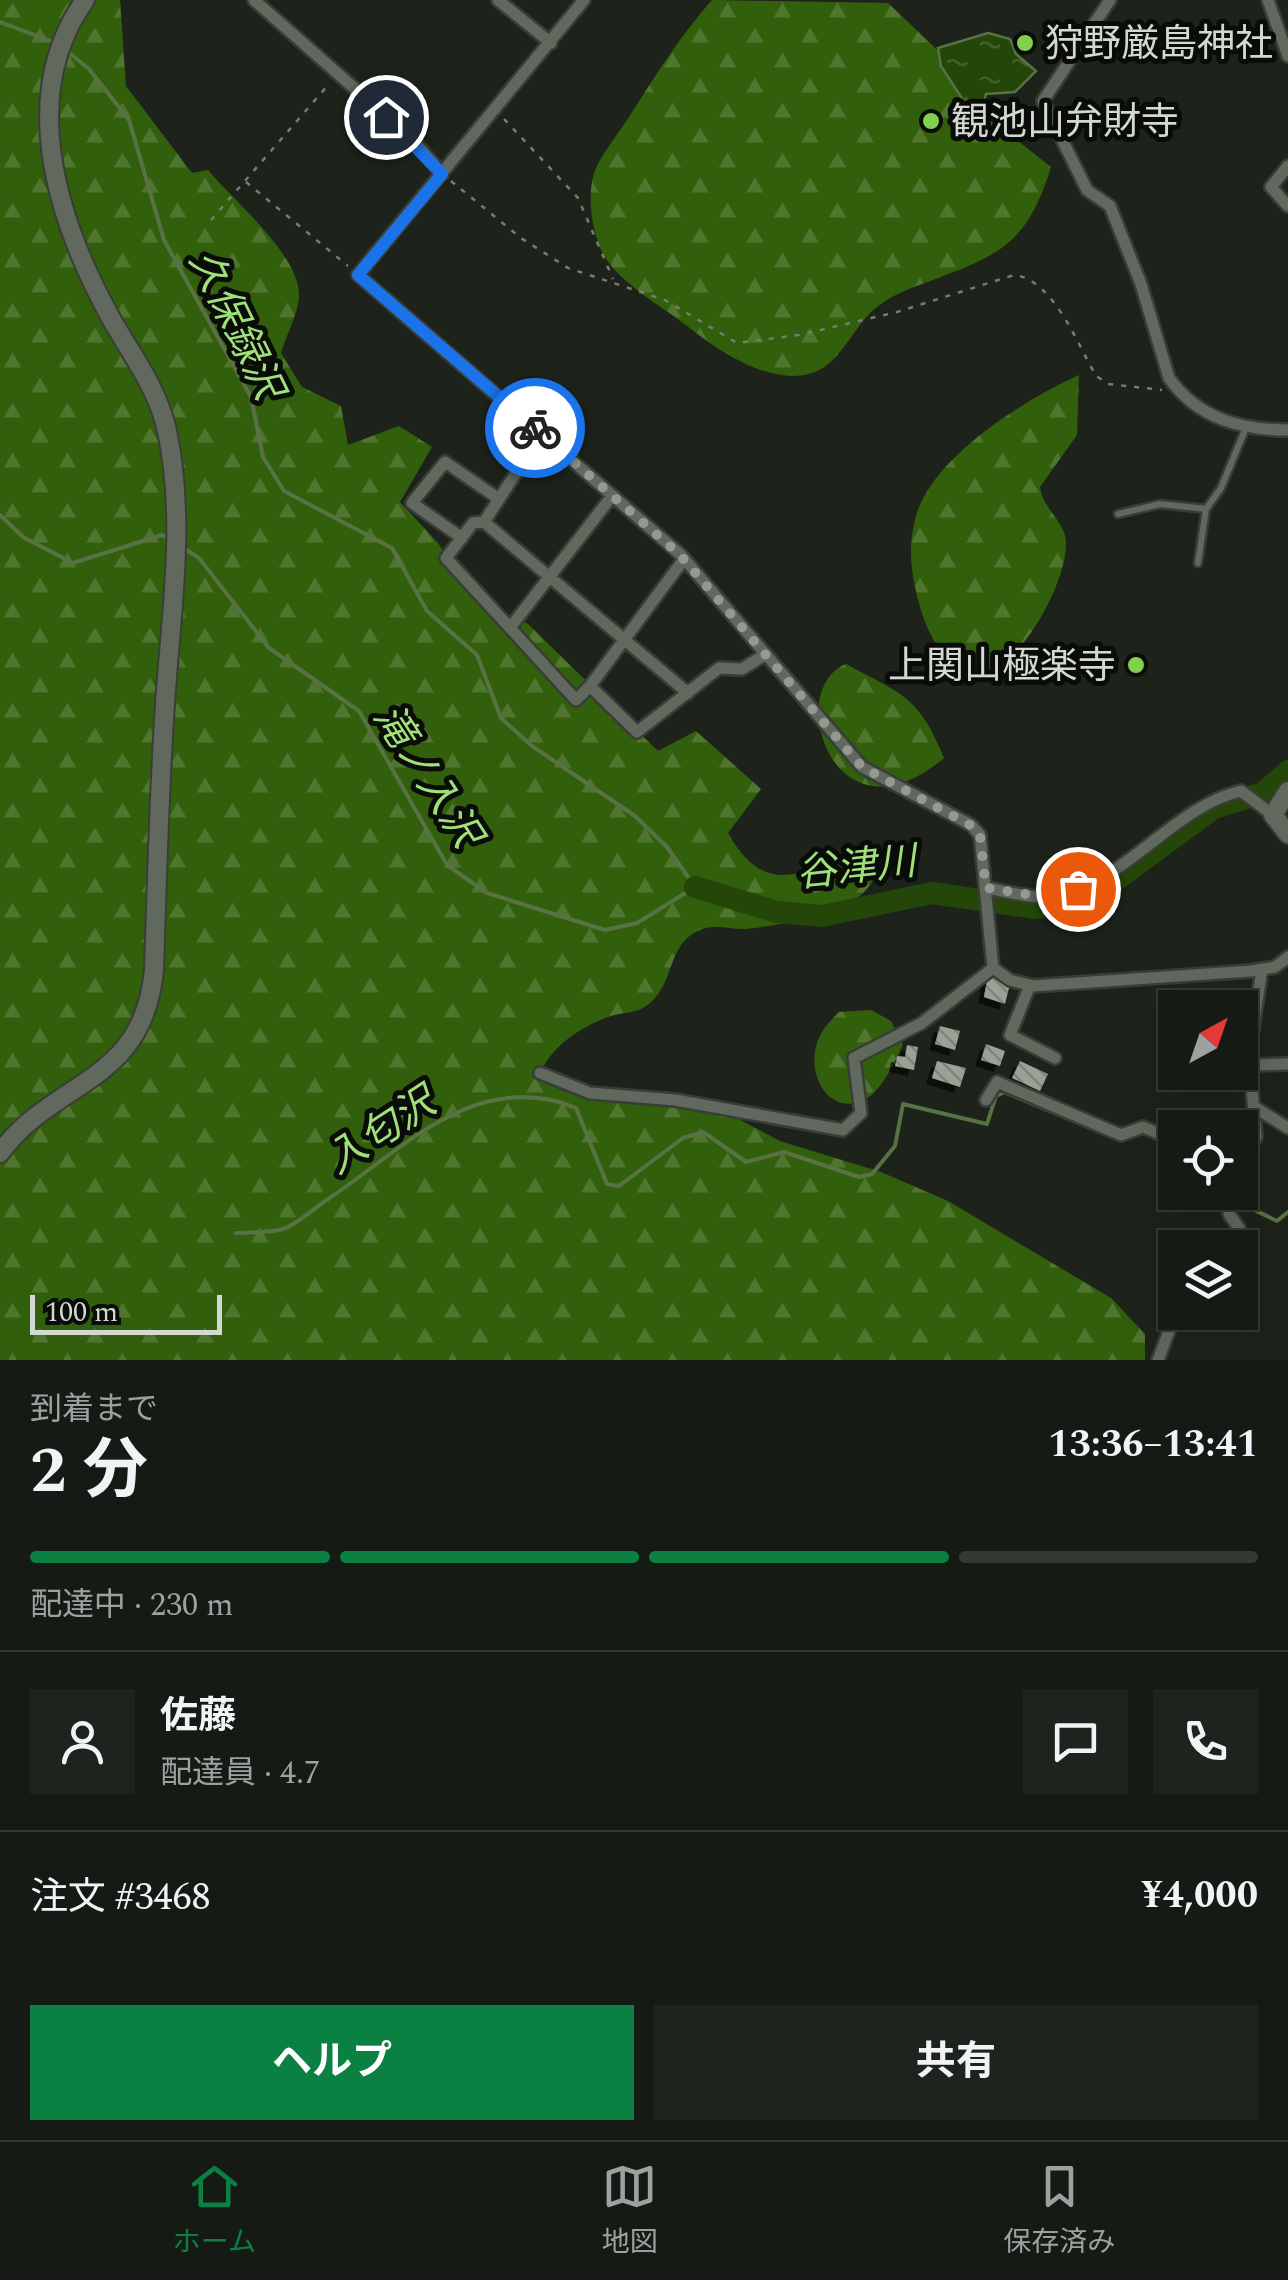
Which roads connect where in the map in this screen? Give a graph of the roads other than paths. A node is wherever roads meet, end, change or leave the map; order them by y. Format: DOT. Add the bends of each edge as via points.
graph roads {
  1 [pos="85,0"];
  2 [pos="254,0"];
  3 [pos="498,0"];
  4 [pos="584,0"];
  5 [pos="1110,0"];
  6 [pos="1268,0"];
  7 [pos="551,43"];
  8 [pos="1288,56"];
  9 [pos="1288,166"];
  10 [pos="442,174"];
  11 [pos="1288,206"];
  12 [pos="1245,430"];
  13 [pos="1288,430"];
  14 [pos="548,440"];
  15 [pos="612,496"];
  16 [pos="499,499"];
  17 [pos="1206,510"];
  18 [pos="1118,514"];
  19 [pos="484,522"];
  20 [pos="462,538"];
  21 [pos="684,559"];
  22 [pos="1198,563"];
  23 [pos="551,578"];
  24 [pos="510,628"];
  25 [pos="627,642"];
  26 [pos="766,654"];
  27 [pos="590,686"];
  28 [pos="688,693"];
  29 [pos="1288,792"];
  30 [pos="1273,815"];
  31 [pos="1288,834"];
  32 [pos="986,888"];
  33 [pos="1288,956"];
  34 [pos="993,968"];
  35 [pos="1262,969"];
  36 [pos="1030,986"];
  37 [pos="1258,1004"];
  38 [pos="1055,1058"];
  39 [pos="1288,1064"];
  40 [pos="1258,1065"];
  41 [pos="540,1072"];
  42 [pos="1254,1090"];
  43 [pos="986,1100"];
  44 [pos="1256,1108"];
  45 [pos="1288,1128"];
  46 [pos="1158,1133"];
  47 [pos="0,1153"];
  48 [pos="1169,1330"];
  49 [pos="1158,1360"];
  1 -- 47 [label="street" via="68,23 52,82 52,170 83,261 161,408 178,508 154,970 151,997 123,1052 97,1078 13,1135"];
  2 -- 10 [label="street" via="411,138"];
  3 -- 7 [label="street"];
  4 -- 7 [label="street"];
  5 -- 12 [label="street" via="1043,101 1087,190 1110,206 1178,391"];
  6 -- 8 [label="street"];
  7 -- 10 [label="street"];
  9 -- 11 [label="street" via="1271,187"];
  10 -- 14 [label="street" via="358,275"];
  12 -- 13 [label="street"];
  12 -- 17 [label="lane"];
  14 -- 15 [label="street"];
  14 -- 16 [label="street"];
  15 -- 21 [label="street"];
  15 -- 23 [label="street"];
  16 -- 19 [label="street"];
  16 -- 20 [label="street" via="445,462 412,503"];
  17 -- 18 [label="lane" via="1160,504"];
  17 -- 22 [label="lane"];
  19 -- 20 [label="street" via="474,523"];
  19 -- 23 [label="street"];
  20 -- 24 [label="street" via="446,558"];
  21 -- 25 [label="street"];
  21 -- 26 [label="street"];
  23 -- 24 [label="street"];
  23 -- 25 [label="street"];
  24 -- 27 [label="street" via="576,700"];
  25 -- 27 [label="street"];
  25 -- 28 [label="street"];
  26 -- 28 [label="street" via="742,669 718,668"];
  26 -- 32 [label="street" via="862,767 980,835"];
  27 -- 28 [label="street" via="637,732"];
  29 -- 30 [label="street"];
  30 -- 31 [label="street"];
  30 -- 32 [label="street" via="1241,791 1213,797 1078,889 1046,897"];
  32 -- 34 [label="street"];
  33 -- 35 [label="street"];
  34 -- 36 [label="street"];
  34 -- 41 [label="street" via="922,1023 854,1058 861,1113 843,1130 675,1100 590,1093"];
  35 -- 36 [label="street"];
  35 -- 37 [label="street"];
  36 -- 38 [label="street" via="1010,1035"];
  39 -- 40 [label="street"];
  42 -- 44 [label="street"];
  43 -- 46 [label="street" via="997,1082 1122,1135 1143,1126"];
  44 -- 45 [label="street"];
  48 -- 49 [label="street"];
}
